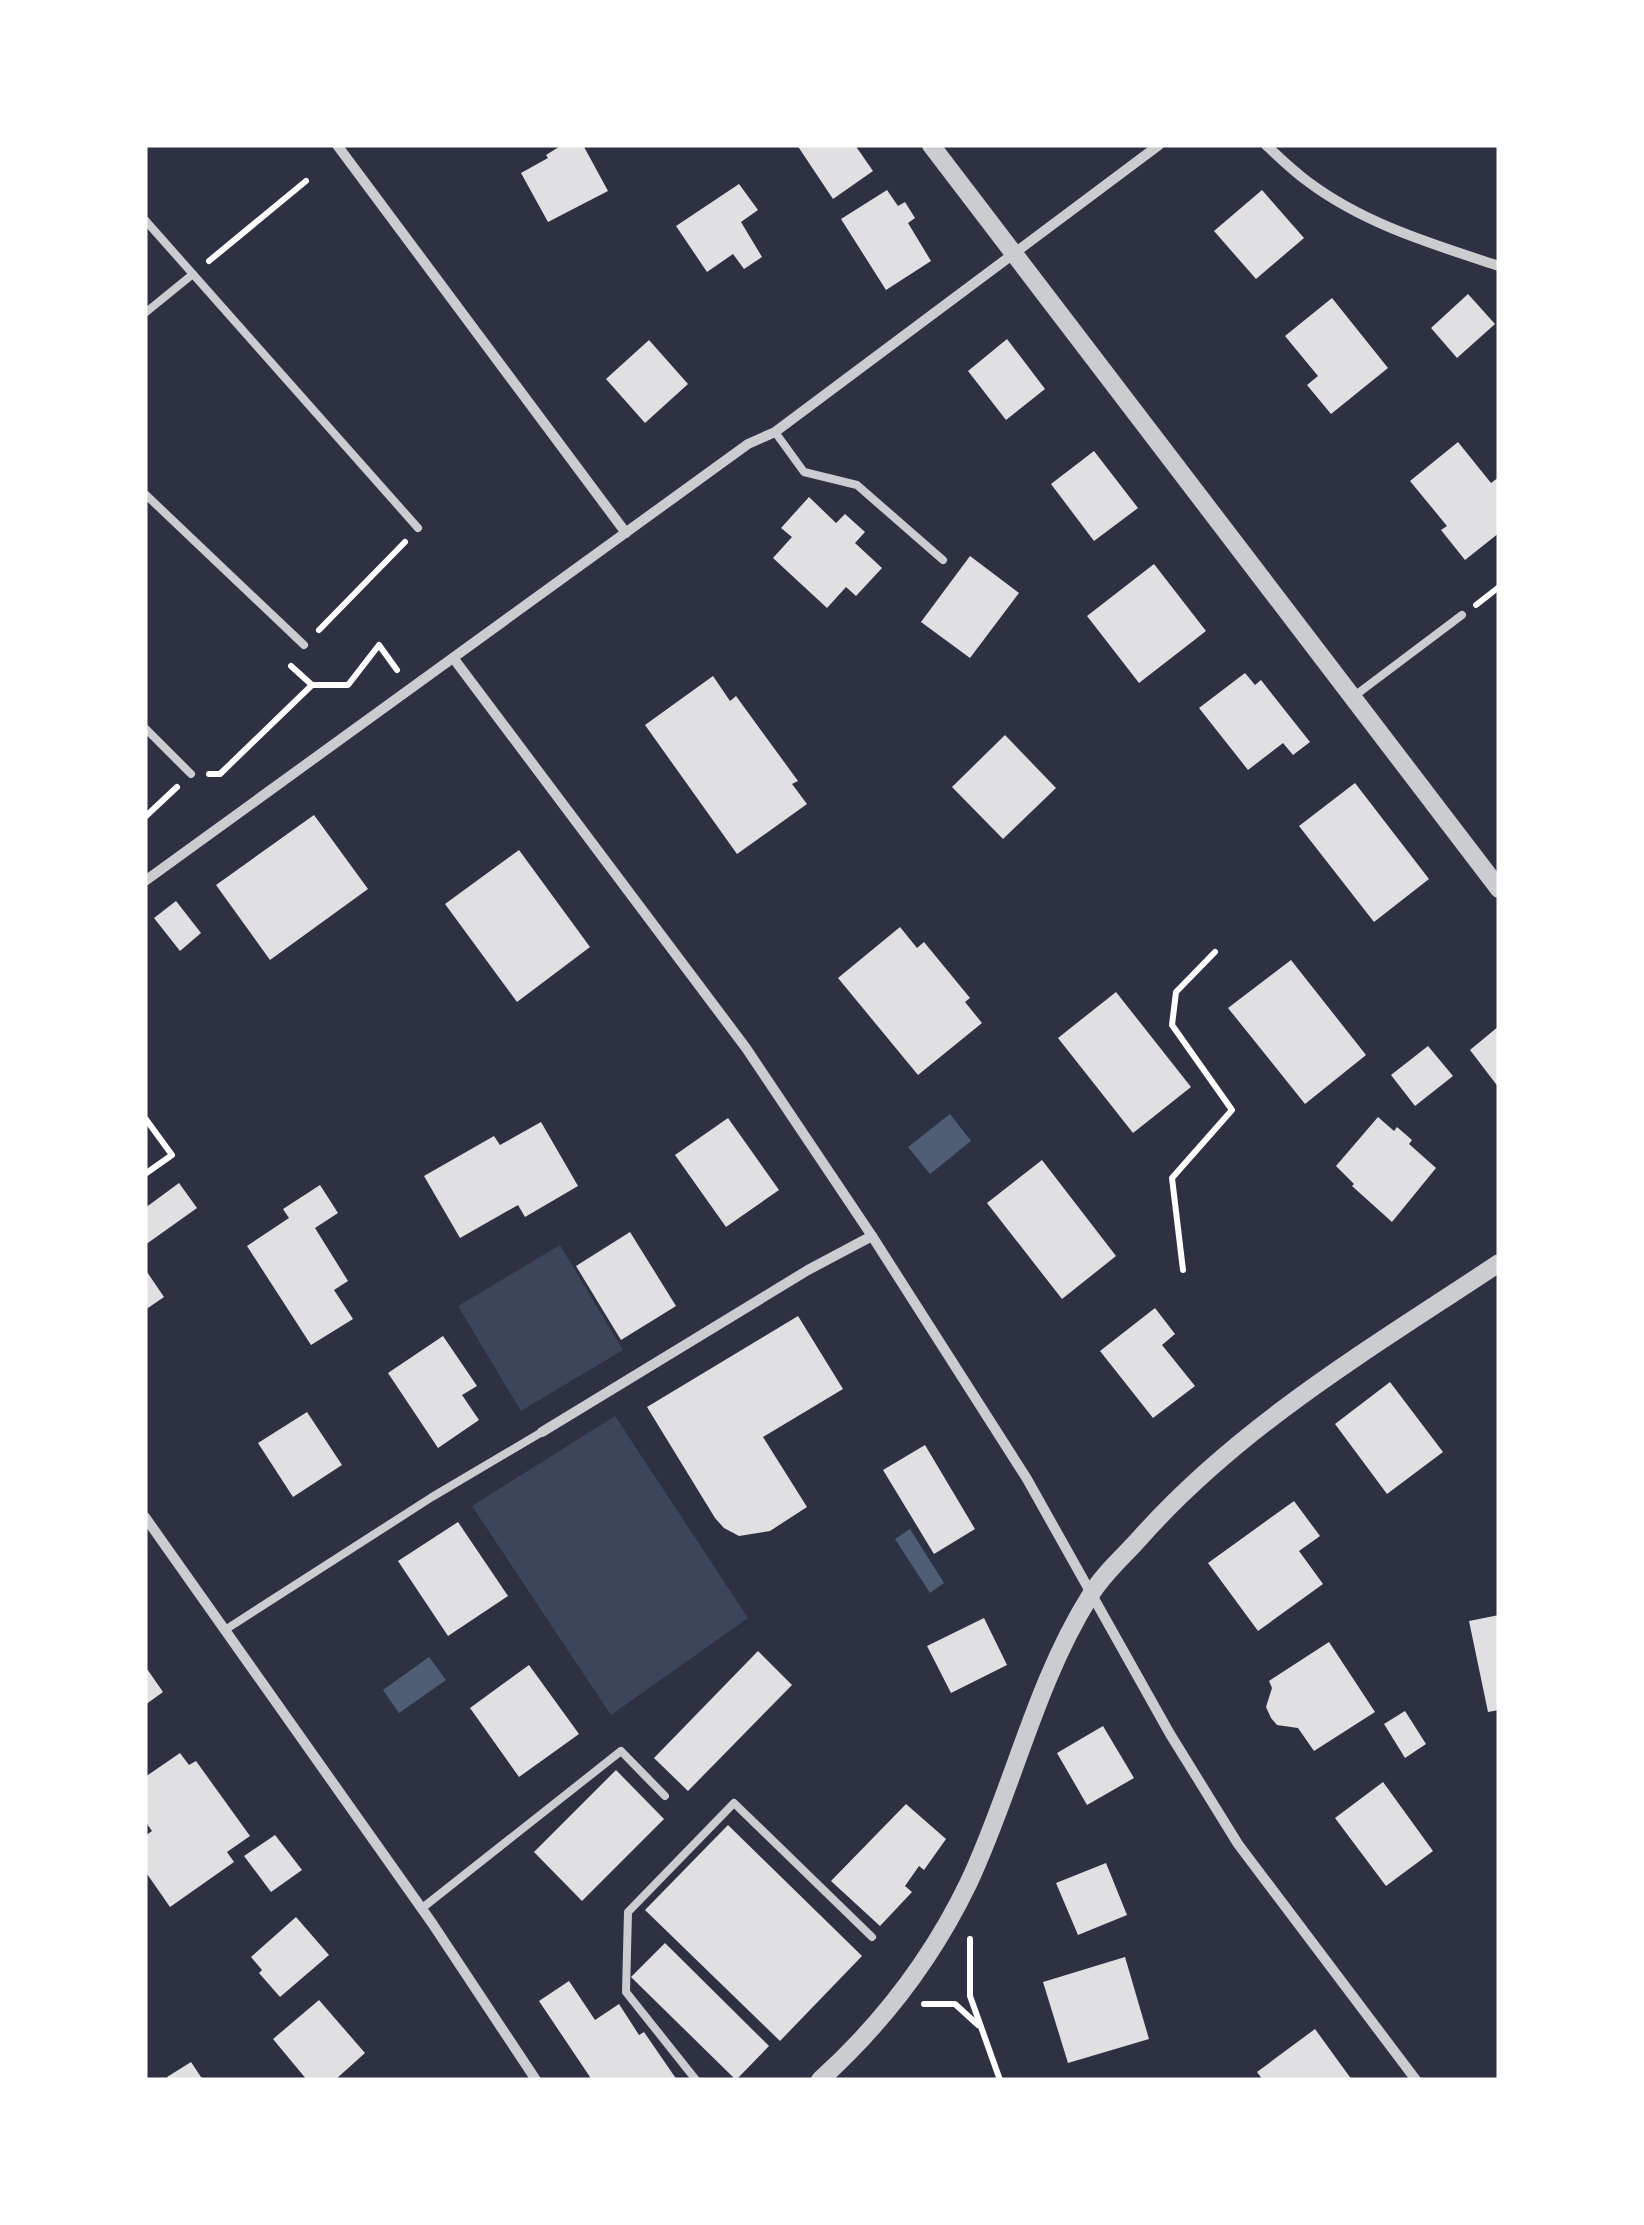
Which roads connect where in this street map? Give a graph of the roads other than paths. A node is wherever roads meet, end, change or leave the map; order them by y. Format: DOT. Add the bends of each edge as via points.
graph roads {
  1 [pos="336,145"];
  2 [pos="931,145"];
  3 [pos="1159,145"];
  4 [pos="1266,145"];
  5 [pos="145,220"];
  6 [pos="1012,254"];
  7 [pos="1499,266"];
  8 [pos="193,274"];
  9 [pos="145,313"];
  10 [pos="775,432"];
  11 [pos="145,494"];
  12 [pos="418,528"];
  13 [pos="626,533"];
  14 [pos="942,560"];
  15 [pos="1462,615"];
  16 [pos="304,645"];
  17 [pos="454,660"];
  18 [pos="1353,698"];
  19 [pos="145,728"];
  20 [pos="191,774"];
  21 [pos="145,881"];
  22 [pos="1499,889"];
  23 [pos="872,1236"];
  24 [pos="1499,1263"];
  25 [pos="542,1432"];
  26 [pos="145,1517"];
  27 [pos="1090,1594"];
  28 [pos="226,1630"];
  29 [pos="665,1796"];
  30 [pos="420,1909"];
  31 [pos="872,1937"];
  32 [pos="536,2080"];
  33 [pos="696,2080"];
  34 [pos="820,2080"];
  35 [pos="1416,2080"];
  1 -- 13 [label="street"];
  2 -- 6 [label="street"];
  3 -- 6 [label="street"];
  4 -- 7 [label="street" via="1354,211"];
  5 -- 8 [label="lane"];
  6 -- 10 [label="street"];
  6 -- 18 [label="street"];
  8 -- 9 [label="lane"];
  8 -- 12 [label="lane"];
  10 -- 13 [label="street" via="748,444"];
  10 -- 14 [label="lane" via="804,472 857,485"];
  11 -- 16 [label="lane"];
  13 -- 17 [label="street"];
  15 -- 18 [label="lane"];
  17 -- 21 [label="street"];
  17 -- 23 [label="street" via="746,1048"];
  18 -- 22 [label="street"];
  19 -- 20 [label="lane"];
  23 -- 25 [label="street"];
  23 -- 27 [label="street" via="1027,1479"];
  24 -- 27 [label="street" via="1289,1404 1205,1470"];
  25 -- 28 [label="lane"];
  26 -- 28 [label="street"];
  27 -- 34 [label="street" via="1030,1722 969,1881 938,1937 894,2004"];
  27 -- 35 [label="street" via="1238,1844"];
  28 -- 30 [label="street"];
  29 -- 30 [label="lane" via="621,1751"];
  30 -- 32 [label="street"];
  31 -- 33 [label="lane" via="734,1803 628,1912 626,1992"];
}
